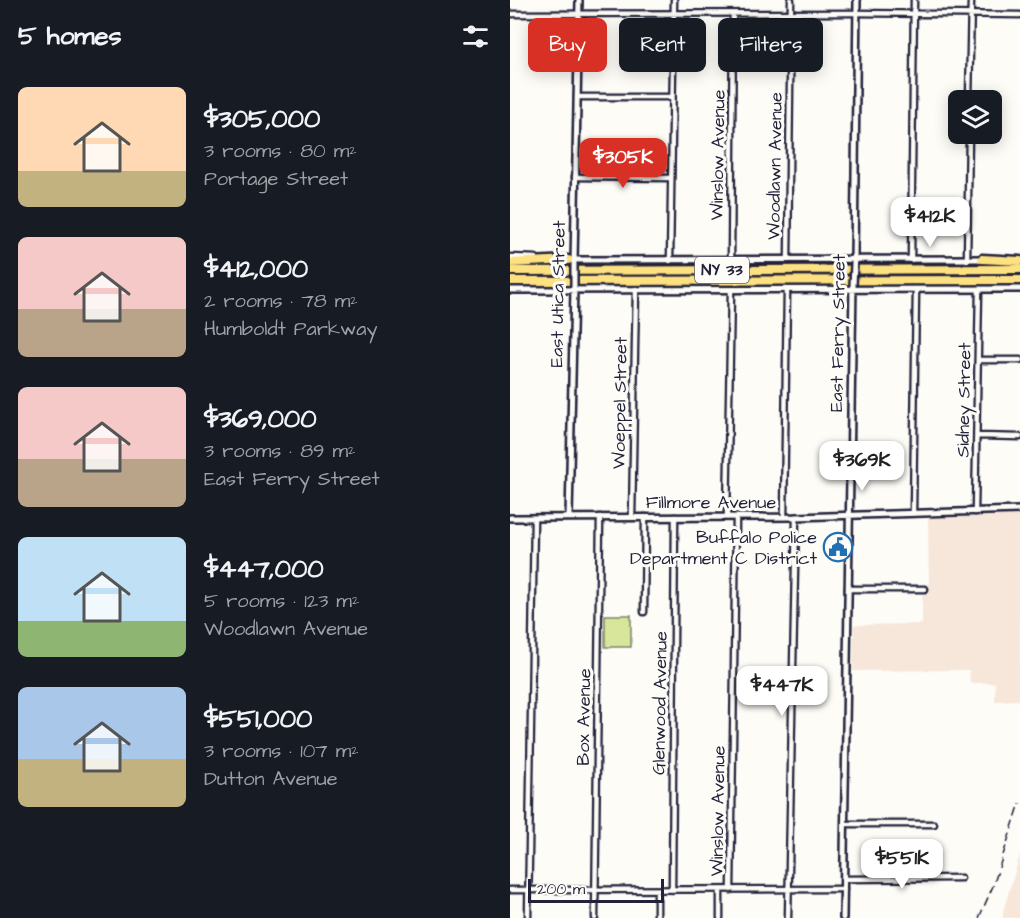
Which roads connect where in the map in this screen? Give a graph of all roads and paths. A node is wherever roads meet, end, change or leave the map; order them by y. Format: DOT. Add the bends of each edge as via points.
graph roads {
  1 [pos="579,0"];
  2 [pos="674,0"];
  3 [pos="791,0"];
  4 [pos="857,0"];
  5 [pos="914,0"];
  6 [pos="970,0"];
  7 [pos="510,14"];
  8 [pos="579,14"];
  9 [pos="674,14"];
  10 [pos="734,14"];
  11 [pos="791,14"];
  12 [pos="856,14"];
  13 [pos="914,14"];
  14 [pos="970,15"];
  15 [pos="1020,15"];
  16 [pos="969,90"];
  17 [pos="577,97"];
  18 [pos="672,97"];
  19 [pos="969,144"];
  20 [pos="575,177"];
  21 [pos="671,177"];
  22 [pos="510,257"];
  23 [pos="982,259"];
  24 [pos="788,260"];
  25 [pos="911,260"];
  26 [pos="967,260"];
  27 [pos="1020,260"];
  28 [pos="572,261"];
  29 [pos="670,261"];
  30 [pos="731,261"];
  31 [pos="854,261"];
  32 [pos="510,263"];
  33 [pos="1020,269"];
  34 [pos="510,271"];
  35 [pos="1020,279"];
  36 [pos="510,281"];
  37 [pos="853,287"];
  38 [pos="574,288"];
  39 [pos="636,289"];
  40 [pos="787,289"];
  41 [pos="916,289"];
  42 [pos="979,289"];
  43 [pos="1020,289"];
  44 [pos="510,290"];
  45 [pos="731,290"];
  46 [pos="978,360"];
  47 [pos="1020,360"];
  48 [pos="977,436"];
  49 [pos="1020,437"];
  50 [pos="1020,510"];
  51 [pos="975,512"];
  52 [pos="913,513"];
  53 [pos="850,515"];
  54 [pos="569,517"];
  55 [pos="600,517"];
  56 [pos="632,517"];
  57 [pos="645,517"];
  58 [pos="675,517"];
  59 [pos="727,517"];
  60 [pos="736,517"];
  61 [pos="784,517"];
  62 [pos="796,517"];
  63 [pos="510,518"];
  64 [pos="534,518"];
  65 [pos="848,589"];
  66 [pos="925,589"];
  67 [pos="644,612"];
  68 [pos="845,824"];
  69 [pos="934,824"];
  70 [pos="961,878"];
  71 [pos="844,879"];
  72 [pos="789,889"];
  73 [pos="844,889"];
  74 [pos="528,890"];
  75 [pos="595,890"];
  76 [pos="657,890"];
  77 [pos="672,890"];
  78 [pos="720,890"];
  79 [pos="731,890"];
  80 [pos="510,891"];
  81 [pos="528,918"];
  82 [pos="595,918"];
  83 [pos="657,918"];
  84 [pos="720,918"];
  85 [pos="788,918"];
  86 [pos="843,918"];
  1 -- 8 [label="street, East Utica Street"];
  2 -- 9 [label="street"];
  3 -- 11 [label="street, Woodlawn Avenue"];
  4 -- 12 [label="street, East Ferry Street"];
  5 -- 13 [label="street"];
  6 -- 14 [label="street"];
  7 -- 8 [label="street"];
  8 -- 9 [label="street"];
  8 -- 17 [label="street, East Utica Street"];
  9 -- 10 [label="street"];
  9 -- 18 [label="street"];
  10 -- 11 [label="street"];
  10 -- 30 [label="street, Winslow Avenue"];
  11 -- 12 [label="street"];
  11 -- 24 [label="street, Woodlawn Avenue"];
  12 -- 13 [label="street"];
  12 -- 31 [label="street, East Ferry Street"];
  13 -- 14 [label="street"];
  13 -- 25 [label="street"];
  14 -- 15 [label="street"];
  14 -- 16 [label="street"];
  17 -- 18 [label="street"];
  17 -- 20 [label="street, East Utica Street"];
  18 -- 21 [label="street"];
  19 -- 26 [label="street"];
  20 -- 21 [label="street"];
  20 -- 28 [label="street, East Utica Street"];
  21 -- 29 [label="street"];
  22 -- 28 [label="street"];
  23 -- 26 [label="street"];
  23 -- 27 [label="highway"];
  24 -- 30 [label="street"];
  24 -- 31 [label="street"];
  25 -- 26 [label="street"];
  25 -- 31 [label="street"];
  28 -- 29 [label="street"];
  28 -- 32 [label="highway"];
  28 -- 38 [label="street, East Utica Street, bridge"];
  29 -- 30 [label="street"];
  31 -- 37 [label="street, East Ferry Street, bridge"];
  33 -- 34 [label="highway, NY 33"];
  35 -- 36 [label="highway, NY 33"];
  37 -- 40 [label="street"];
  37 -- 41 [label="street"];
  37 -- 53 [label="street, East Ferry Street"];
  38 -- 39 [label="street"];
  38 -- 44 [label="street"];
  38 -- 54 [label="street, East Utica Street"];
  39 -- 45 [label="street"];
  39 -- 56 [label="street, Woeppel Street"];
  40 -- 45 [label="street"];
  40 -- 61 [label="street"];
  41 -- 42 [label="street"];
  41 -- 52 [label="street"];
  42 -- 43 [label="street"];
  42 -- 46 [label="street, Sidney Street"];
  45 -- 59 [label="street"];
  46 -- 47 [label="street"];
  46 -- 48 [label="street, Sidney Street"];
  48 -- 49 [label="street"];
  48 -- 51 [label="street, Sidney Street"];
  50 -- 51 [label="street, Fillmore Avenue"];
  51 -- 52 [label="street, Fillmore Avenue"];
  52 -- 53 [label="street, Fillmore Avenue"];
  53 -- 62 [label="street, Fillmore Avenue"];
  53 -- 65 [label="street, East Ferry Street"];
  54 -- 55 [label="street, Fillmore Avenue"];
  54 -- 64 [label="street, Fillmore Avenue"];
  55 -- 56 [label="street, Fillmore Avenue"];
  55 -- 75 [label="street, Box Avenue"];
  56 -- 57 [label="street, Fillmore Avenue"];
  57 -- 58 [label="street, Fillmore Avenue"];
  57 -- 67 [label="street"];
  58 -- 59 [label="street, Fillmore Avenue"];
  58 -- 77 [label="street, Glenwood Avenue"];
  59 -- 60 [label="street, Fillmore Avenue"];
  60 -- 61 [label="street, Fillmore Avenue"];
  60 -- 79 [label="street, Winslow Avenue"];
  61 -- 62 [label="street, Fillmore Avenue"];
  62 -- 72 [label="street"];
  63 -- 64 [label="street, Fillmore Avenue"];
  64 -- 74 [label="street"];
  65 -- 66 [label="street"];
  65 -- 68 [label="street, East Ferry Street"];
  68 -- 69 [label="street"];
  68 -- 71 [label="street, East Ferry Street"];
  70 -- 71 [label="street"];
  71 -- 73 [label="street, East Ferry Street"];
  72 -- 73 [label="street"];
  72 -- 79 [label="street"];
  72 -- 85 [label="street"];
  73 -- 86 [label="street, East Ferry Street"];
  74 -- 75 [label="street"];
  74 -- 80 [label="street"];
  74 -- 81 [label="street"];
  75 -- 76 [label="street"];
  75 -- 82 [label="street, Box Avenue"];
  76 -- 77 [label="street"];
  76 -- 83 [label="street"];
  77 -- 78 [label="street"];
  78 -- 79 [label="street"];
  78 -- 84 [label="street, Winslow Avenue"];
}
